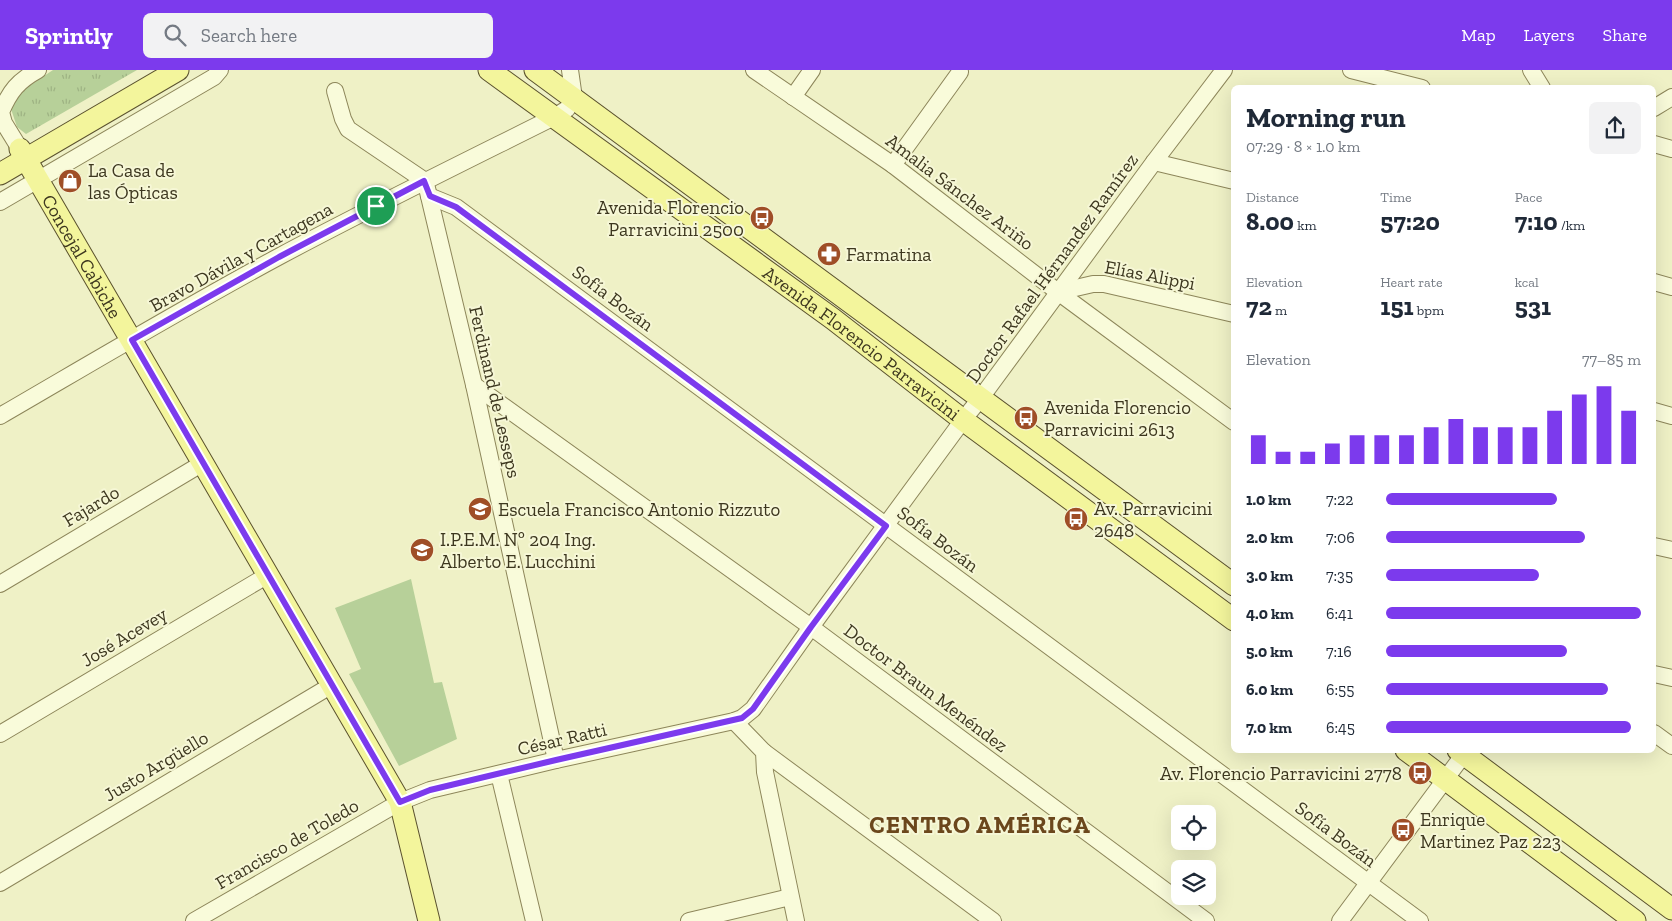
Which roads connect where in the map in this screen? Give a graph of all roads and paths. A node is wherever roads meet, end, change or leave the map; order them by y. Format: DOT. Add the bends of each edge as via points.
graph roads {
  1 [pos="38,70"];
  2 [pos="156,70"];
  3 [pos="178,70"];
  4 [pos="220,70"];
  5 [pos="489,70"];
  6 [pos="535,70"];
  7 [pos="570,70"];
  8 [pos="754,70"];
  9 [pos="812,70"];
  10 [pos="1224,70"];
  11 [pos="1351,70"];
  12 [pos="1531,70"];
  13 [pos="960,72"];
  14 [pos="1410,85"];
  15 [pos="1540,85"];
  16 [pos="335,91"];
  17 [pos="793,97"];
  18 [pos="1672,97"];
  19 [pos="574,98"];
  20 [pos="1656,107"];
  21 [pos="0,112"];
  22 [pos="554,117"];
  23 [pos="1656,145"];
  24 [pos="1672,149"];
  25 [pos="23,154"];
  26 [pos="0,161"];
  27 [pos="1154,162"];
  28 [pos="893,165"];
  29 [pos="0,174"];
  30 [pos="37,180"];
  31 [pos="1231,180"];
  32 [pos="427,189"];
  33 [pos="0,202"];
  34 [pos="1656,282"];
  35 [pos="1672,286"];
  36 [pos="1058,292"];
  37 [pos="1231,313"];
  38 [pos="132,340"];
  39 [pos="474,385"];
  40 [pos="980,400"];
  41 [pos="1656,412"];
  42 [pos="0,416"];
  43 [pos="1672,416"];
  44 [pos="963,420"];
  45 [pos="1231,420"];
  46 [pos="203,463"];
  47 [pos="886,526"];
  48 [pos="1656,546"];
  49 [pos="1672,550"];
  50 [pos="268,575"];
  51 [pos="1231,583"];
  52 [pos="0,584"];
  53 [pos="1231,618"];
  54 [pos="811,627"];
  55 [pos="1656,674"];
  56 [pos="1672,678"];
  57 [pos="332,685"];
  58 [pos="734,720"];
  59 [pos="0,734"];
  60 [pos="1656,734"];
  61 [pos="1672,746"];
  62 [pos="764,752"];
  63 [pos="1410,753"];
  64 [pos="1462,753"];
  65 [pos="1466,753"];
  66 [pos="556,760"];
  67 [pos="500,774"];
  68 [pos="1445,780"];
  69 [pos="400,802"];
  70 [pos="0,883"];
  71 [pos="1369,883"];
  72 [pos="790,897"];
  73 [pos="1672,909"];
  74 [pos="194,921"];
  75 [pos="429,921"];
  76 [pos="534,921"];
  77 [pos="689,921"];
  78 [pos="796,921"];
  79 [pos="993,921"];
  80 [pos="1206,921"];
  81 [pos="1340,921"];
  82 [pos="1420,921"];
  83 [pos="1635,921"];
  1 -- 21 [label="street" via="11,91"];
  2 -- 25 [label="main road"];
  3 -- 25 [label="main road"];
  4 -- 30 [label="street" via="214,77"];
  5 -- 22 [label="main road, Avenida Florencio Parravicini"];
  6 -- 19 [label="main road, Avenida Florencio Parravicini"];
  7 -- 19 [label="street"];
  8 -- 17 [label="street, Amalia Sánchez Ariño"];
  9 -- 17 [label="street"];
  10 -- 27 [label="street, Doctor Rafael Hérnandez Ramírez"];
  11 -- 14 [label="street"];
  12 -- 15 [label="street"];
  13 -- 28 [label="street"];
  16 -- 32 [label="street, Sofía Bozán" via="348,129"];
  17 -- 28 [label="street, Amalia Sánchez Ariño"];
  18 -- 20 [label="street"];
  19 -- 22 [label="street, Bravo Dávila y Cartagena" via="567,109"];
  19 -- 40 [label="main road, Avenida Florencio Parravicini"];
  21 -- 25 [label="street"];
  22 -- 32 [label="street, Bravo Dávila y Cartagena"];
  22 -- 44 [label="main road, Avenida Florencio Parravicini" via="825,314"];
  23 -- 24 [label="street"];
  25 -- 26 [label="main road"];
  25 -- 29 [label="main road"];
  25 -- 30 [label="main road, Concejal Cabiche"];
  27 -- 31 [label="street"];
  27 -- 36 [label="street, Doctor Rafael Hérnandez Ramírez"];
  28 -- 36 [label="street, Amalia Sánchez Ariño"];
  30 -- 33 [label="street"];
  30 -- 38 [label="main road, Concejal Cabiche"];
  32 -- 38 [label="street, Bravo Dávila y Cartagena" via="279,257"];
  32 -- 39 [label="street, Ferdinand de Lesseps"];
  32 -- 47 [label="street, Sofía Bozán" via="456,207"];
  34 -- 35 [label="street"];
  36 -- 37 [label="street, Elías Alippi" via="1104,284"];
  36 -- 40 [label="street, Doctor Rafael Hérnandez Ramírez"];
  36 -- 45 [label="street, Amalia Sánchez Ariño"];
  38 -- 42 [label="street, Bravo Dávila y Cartagena"];
  38 -- 46 [label="main road, Concejal Cabiche"];
  39 -- 54 [label="street, Doctor Braun Menéndez"];
  39 -- 66 [label="street, Ferdinand de Lesseps"];
  40 -- 44 [label="street, Doctor Rafael Hérnandez Ramírez"];
  40 -- 51 [label="main road, Avenida Florencio Parravicini"];
  41 -- 43 [label="street"];
  44 -- 47 [label="street, Doctor Rafael Hérnandez Ramírez"];
  44 -- 53 [label="main road, Avenida Florencio Parravicini"];
  46 -- 50 [label="main road, Concejal Cabiche"];
  46 -- 52 [label="street, Fajardo"];
  47 -- 54 [label="street, Doctor Rafael Hérnandez Ramírez"];
  47 -- 71 [label="street, Sofía Bozán"];
  48 -- 49 [label="street"];
  50 -- 57 [label="main road, Concejal Cabiche"];
  50 -- 59 [label="street, José Acevey"];
  54 -- 58 [label="street, Doctor Rafael Hérnandez Ramírez" via="753,709"];
  54 -- 80 [label="street, Doctor Braun Menéndez"];
  55 -- 56 [label="street"];
  57 -- 69 [label="main road, Concejal Cabiche"];
  57 -- 70 [label="street, Justo Argüello"];
  58 -- 62 [label="street"];
  58 -- 66 [label="street, César Ratti"];
  60 -- 61 [label="street"];
  62 -- 72 [label="street" via="765,772"];
  62 -- 79 [label="street"];
  63 -- 68 [label="main road"];
  64 -- 68 [label="street"];
  65 -- 73 [label="main road"];
  66 -- 67 [label="street, César Ratti"];
  67 -- 69 [label="street, César Ratti" via="430,790"];
  67 -- 76 [label="street"];
  68 -- 71 [label="street"];
  68 -- 83 [label="main road"];
  69 -- 74 [label="street, Francisco de Toledo"];
  69 -- 75 [label="main road, Concejal Cabiche"];
  71 -- 81 [label="street"];
  71 -- 82 [label="street, Sofía Bozán"];
  72 -- 77 [label="street"];
  72 -- 78 [label="street"];
}
